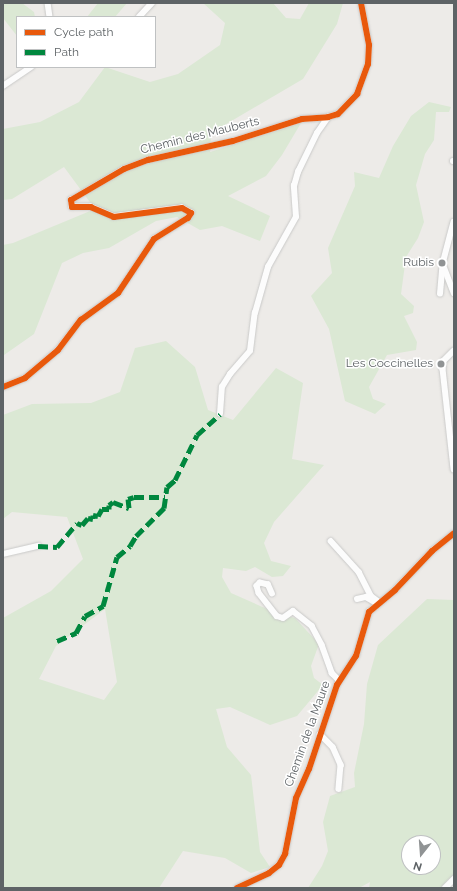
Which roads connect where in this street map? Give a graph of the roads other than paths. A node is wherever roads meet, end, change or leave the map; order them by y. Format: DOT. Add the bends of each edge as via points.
graph roads {
  1 [pos="48,3"];
  2 [pos="152,3"];
  3 [pos="361,3"];
  4 [pos="50,16"];
  5 [pos="140,16"];
  6 [pos="29,68"];
  7 [pos="3,86"];
  8 [pos="328,117"];
  9 [pos="454,222"];
  10 [pos="444,266"];
  11 [pos="440,294"];
  12 [pos="454,294"];
  13 [pos="454,351"];
  14 [pos="3,387"];
  15 [pos="220,414"];
  16 [pos="454,469"];
  17 [pos="454,533"];
  18 [pos="331,541"];
  19 [pos="38,546"];
  20 [pos="3,554"];
  21 [pos="272,594"];
  22 [pos="357,599"];
  23 [pos="377,603"];
  24 [pos="339,680"];
  25 [pos="320,734"];
  26 [pos="339,789"];
  27 [pos="454,879"];
  28 [pos="237,888"];
  29 [pos="445,888"];
  1 -- 4 [label="street"];
  2 -- 5 [label="street"];
  3 -- 8 [label="street" via="369,45 368,64 353,100 338,114"];
  6 -- 7 [label="street"];
  8 -- 14 [label="street, Chemin des Mauberts" via="302,119 233,141 148,160 124,169 71,200 72,207 91,206 110,216 182,208 191,213 188,218 154,239 118,293 81,320 54,354 25,378"];
  8 -- 15 [label="street" via="298,172 294,186 296,217 268,267 255,312 250,352 222,387"];
  9 -- 10 [label="street"];
  10 -- 11 [label="street"];
  10 -- 12 [label="street"];
  13 -- 16 [label="street" via="444,361 443,369"];
  17 -- 23 [label="street, Chemin de la Maure"];
  18 -- 23 [label="street" via="356,567"];
  19 -- 20 [label="street"];
  21 -- 24 [label="street" via="268,585 260,583 259,593 277,616 283,618 293,611 312,626 332,673"];
  22 -- 23 [label="street" via="366,597"];
  23 -- 24 [label="street, Chemin de la Maure" via="366,618 356,656"];
  24 -- 25 [label="street, Chemin de la Maure"];
  25 -- 26 [label="street" via="333,747 341,765"];
  25 -- 28 [label="street, Chemin de la Maure" via="296,798 283,859 269,873"];
  27 -- 29 [label="street"];
}
